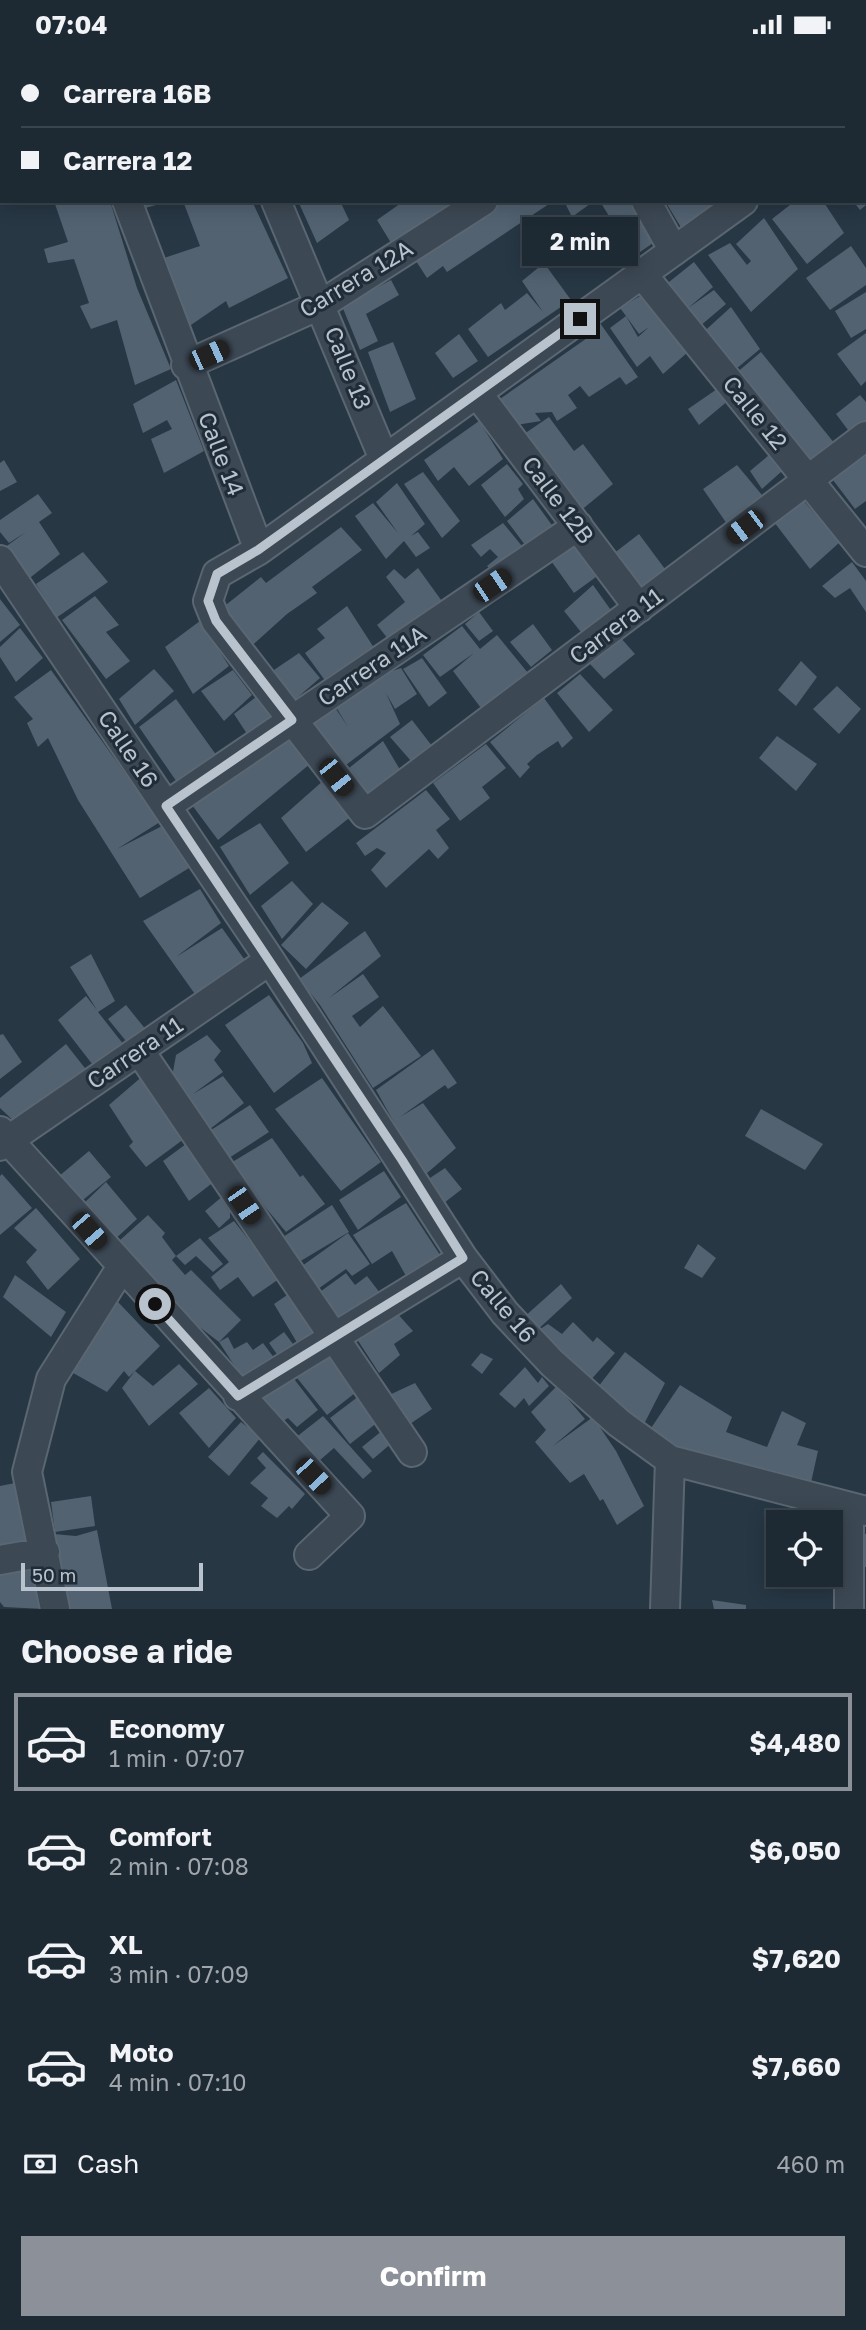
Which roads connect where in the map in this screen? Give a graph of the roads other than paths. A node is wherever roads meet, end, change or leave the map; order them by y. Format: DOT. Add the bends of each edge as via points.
graph roads {
  1 [pos="128,203"];
  2 [pos="277,203"];
  3 [pos="475,203"];
  4 [pos="647,203"];
  5 [pos="740,203"];
  6 [pos="674,251"];
  7 [pos="642,274"];
  8 [pos="322,305"];
  9 [pos="186,365"];
  10 [pos="477,393"];
  11 [pos="866,436"];
  12 [pos="384,459"];
  13 [pos="809,479"];
  14 [pos="578,526"];
  15 [pos="258,550"];
  16 [pos="866,552"];
  17 [pos="0,560"];
  18 [pos="639,608"];
  19 [pos="292,720"];
  20 [pos="166,806"];
  21 [pos="270,960"];
  22 [pos="139,1050"];
  23 [pos="3,1139"];
  24 [pos="463,1258"];
  25 [pos="121,1268"];
  26 [pos="334,1337"];
  27 [pos="238,1396"];
  28 [pos="412,1452"];
  29 [pos="670,1460"];
  30 [pos="857,1509"];
  31 [pos="45,1552"];
  32 [pos="309,1555"];
  33 [pos="0,1560"];
  34 [pos="55,1609"];
  35 [pos="665,1609"];
  36 [pos="849,1609"];
  1 -- 9 [label="street, Calle 14"];
  2 -- 8 [label="street, Calle 13"];
  3 -- 8 [label="street, Carrera 12A"];
  4 -- 6 [label="street"];
  5 -- 6 [label="street"];
  6 -- 7 [label="street"];
  7 -- 10 [label="street"];
  7 -- 13 [label="street, Calle 12"];
  8 -- 9 [label="street, Carrera 12A"];
  8 -- 12 [label="street, Calle 13"];
  9 -- 15 [label="street, Calle 14"];
  10 -- 12 [label="street"];
  10 -- 14 [label="street, Calle 12B"];
  11 -- 13 [label="street, Carrera 11"];
  12 -- 15 [label="street"];
  13 -- 16 [label="street, Calle 12"];
  13 -- 18 [label="street, Carrera 11"];
  14 -- 18 [label="street, Calle 12B"];
  14 -- 19 [label="street, Carrera 11A"];
  15 -- 19 [label="street" via="217,574 208,601 216,621"];
  17 -- 20 [label="street, Calle 16"];
  18 -- 19 [label="street, Carrera 11" via="365,814"];
  19 -- 20 [label="street, Carrera 11A"];
  20 -- 21 [label="street, Calle 16"];
  21 -- 22 [label="street, Carrera 11"];
  21 -- 24 [label="street, Calle 16"];
  22 -- 23 [label="street, Carrera 11"];
  22 -- 26 [label="street"];
  23 -- 25 [label="street"];
  24 -- 26 [label="street"];
  24 -- 29 [label="street, Calle 16" via="505,1313 552,1363 619,1423"];
  25 -- 27 [label="street"];
  25 -- 31 [label="street" via="51,1379 27,1472"];
  26 -- 27 [label="street"];
  26 -- 28 [label="street"];
  27 -- 32 [label="street" via="350,1516"];
  29 -- 30 [label="street"];
  29 -- 35 [label="street"];
  30 -- 36 [label="street"];
  31 -- 33 [label="street"];
  31 -- 34 [label="street"];
}
